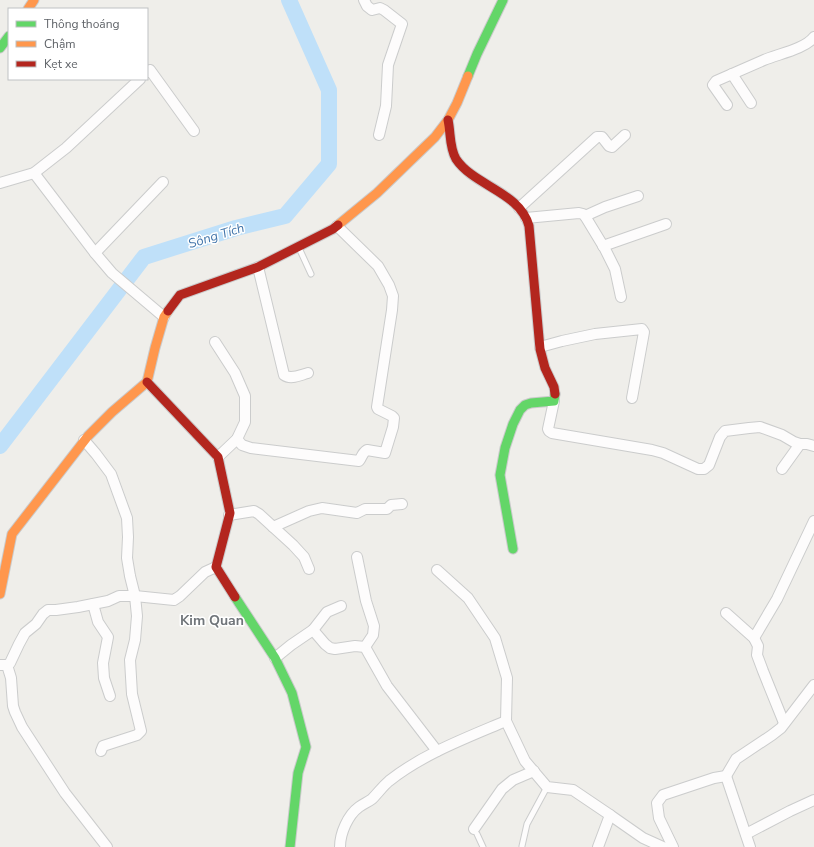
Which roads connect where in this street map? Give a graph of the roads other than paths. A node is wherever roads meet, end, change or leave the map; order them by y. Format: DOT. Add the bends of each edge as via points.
graph roads {
  1 [pos="364,0"];
  2 [pos="503,0"];
  3 [pos="8,37"];
  4 [pos="814,37"];
  5 [pos="0,48"];
  6 [pos="148,71"];
  7 [pos="732,74"];
  8 [pos="139,80"];
  9 [pos="751,103"];
  10 [pos="727,105"];
  11 [pos="448,120"];
  12 [pos="194,131"];
  13 [pos="379,135"];
  14 [pos="625,135"];
  15 [pos="34,173"];
  16 [pos="163,182"];
  17 [pos="0,183"];
  18 [pos="638,196"];
  19 [pos="519,208"];
  20 [pos="585,216"];
  21 [pos="526,218"];
  22 [pos="666,224"];
  23 [pos="337,226"];
  24 [pos="603,246"];
  25 [pos="298,247"];
  26 [pos="95,253"];
  27 [pos="258,267"];
  28 [pos="311,274"];
  29 [pos="621,296"];
  30 [pos="161,314"];
  31 [pos="216,342"];
  32 [pos="540,347"];
  33 [pos="308,373"];
  34 [pos="147,382"];
  35 [pos="632,398"];
  36 [pos="554,401"];
  37 [pos="237,439"];
  38 [pos="84,440"];
  39 [pos="800,444"];
  40 [pos="814,446"];
  41 [pos="218,457"];
  42 [pos="782,470"];
  43 [pos="402,504"];
  44 [pos="229,516"];
  45 [pos="814,521"];
  46 [pos="273,526"];
  47 [pos="513,549"];
  48 [pos="357,557"];
  49 [pos="216,567"];
  50 [pos="309,570"];
  51 [pos="437,570"];
  52 [pos="0,594"];
  53 [pos="136,596"];
  54 [pos="93,604"];
  55 [pos="341,606"];
  56 [pos="726,613"];
  57 [pos="313,630"];
  58 [pos="754,638"];
  59 [pos="365,647"];
  60 [pos="275,658"];
  61 [pos="4,665"];
  62 [pos="814,685"];
  63 [pos="110,696"];
  64 [pos="506,721"];
  65 [pos="784,723"];
  66 [pos="101,751"];
  67 [pos="437,751"];
  68 [pos="534,771"];
  69 [pos="726,776"];
  70 [pos="547,787"];
  71 [pos="814,800"];
  72 [pos="610,815"];
  73 [pos="475,831"];
  74 [pos="746,834"];
  75 [pos="522,846"];
  76 [pos="107,847"];
  77 [pos="290,847"];
  78 [pos="340,847"];
  79 [pos="483,847"];
  80 [pos="598,847"];
  81 [pos="664,847"];
  82 [pos="673,847"];
  83 [pos="750,847"];
  1 -- 13 [label="street" via="372,10 380,8 402,24 388,65 386,106"];
  2 -- 11 [label="street"];
  3 -- 5 [label="street"];
  4 -- 7 [label="street" via="796,48"];
  6 -- 12 [label="street" via="150,70"];
  7 -- 9 [label="street"];
  7 -- 10 [label="street" via="713,84"];
  8 -- 15 [label="street" via="66,148"];
  11 -- 19 [label="street" via="453,153 460,164"];
  11 -- 23 [label="street" via="435,137 383,187"];
  14 -- 19 [label="street" via="612,147 602,137 597,137"];
  15 -- 17 [label="street"];
  15 -- 26 [label="street"];
  16 -- 26 [label="street"];
  18 -- 20 [label="street"];
  19 -- 21 [label="street"];
  20 -- 21 [label="street" via="579,213"];
  20 -- 24 [label="street"];
  21 -- 32 [label="street" via="529,226"];
  22 -- 24 [label="street"];
  23 -- 25 [label="street"];
  23 -- 37 [label="street" via="378,266 393,296 377,406 394,418 385,453 367,450 359,462 251,448 242,445"];
  24 -- 29 [label="street" via="615,269"];
  25 -- 27 [label="street"];
  25 -- 28 [label="lane"];
  26 -- 30 [label="street" via="112,273"];
  27 -- 30 [label="street" via="180,295"];
  27 -- 33 [label="street" via="284,375 292,377"];
  30 -- 34 [label="street"];
  31 -- 37 [label="street" via="235,373 245,396 245,422"];
  32 -- 35 [label="street" via="595,334 642,329 644,332"];
  32 -- 36 [label="street" via="545,368 555,388"];
  34 -- 38 [label="street"];
  34 -- 41 [label="street"];
  36 -- 39 [label="street" via="548,429 552,433 652,450 698,469 704,469 709,465 725,431 760,427"];
  36 -- 47 [label="street" via="525,405 517,415 505,448 500,475"];
  37 -- 41 [label="street"];
  38 -- 52 [label="street" via="12,534"];
  38 -- 53 [label="street" via="111,474 127,518 127,558"];
  39 -- 40 [label="street"];
  39 -- 42 [label="street"];
  41 -- 44 [label="street"];
  43 -- 46 [label="street" via="391,505 386,509 365,509 357,513 322,508 308,511"];
  44 -- 46 [label="street" via="254,512"];
  44 -- 49 [label="street"];
  45 -- 58 [label="street" via="777,599"];
  46 -- 50 [label="street" via="304,557"];
  48 -- 59 [label="street" via="374,626 373,635"];
  49 -- 53 [label="street" via="205,572 174,600"];
  49 -- 60 [label="street"];
  51 -- 64 [label="street" via="468,598 495,638 507,678"];
  53 -- 54 [label="street" via="119,596"];
  53 -- 66 [label="street" via="135,640 130,660 132,694 140,731 137,735 103,746"];
  54 -- 61 [label="street" via="48,610 25,633 12,662"];
  54 -- 63 [label="street" via="98,622 108,637 103,663 104,678"];
  55 -- 57 [label="street" via="327,612"];
  56 -- 58 [label="street"];
  57 -- 59 [label="street" via="330,648"];
  57 -- 60 [label="street"];
  58 -- 65 [label="street" via="758,646 757,655"];
  59 -- 67 [label="street" via="388,686"];
  60 -- 77 [label="street" via="292,693 306,747 298,773"];
  61 -- 76 [label="street" via="12,682 13,706 22,727 65,793"];
  62 -- 65 [label="street"];
  64 -- 67 [label="street"];
  64 -- 68 [label="street" via="525,761"];
  65 -- 69 [label="street" via="772,735 736,759"];
  67 -- 78 [label="street" via="388,782 372,799 354,811 343,830"];
  68 -- 70 [label="street"];
  68 -- 73 [label="street" via="512,780 502,789"];
  69 -- 74 [label="street"];
  69 -- 82 [label="street" via="663,795 657,803 659,818"];
  70 -- 72 [label="street" via="573,790"];
  70 -- 75 [label="lane" via="527,824"];
  71 -- 74 [label="street"];
  72 -- 80 [label="street"];
  72 -- 81 [label="street" via="643,838"];
  73 -- 79 [label="lane"];
  74 -- 83 [label="street"];
}
